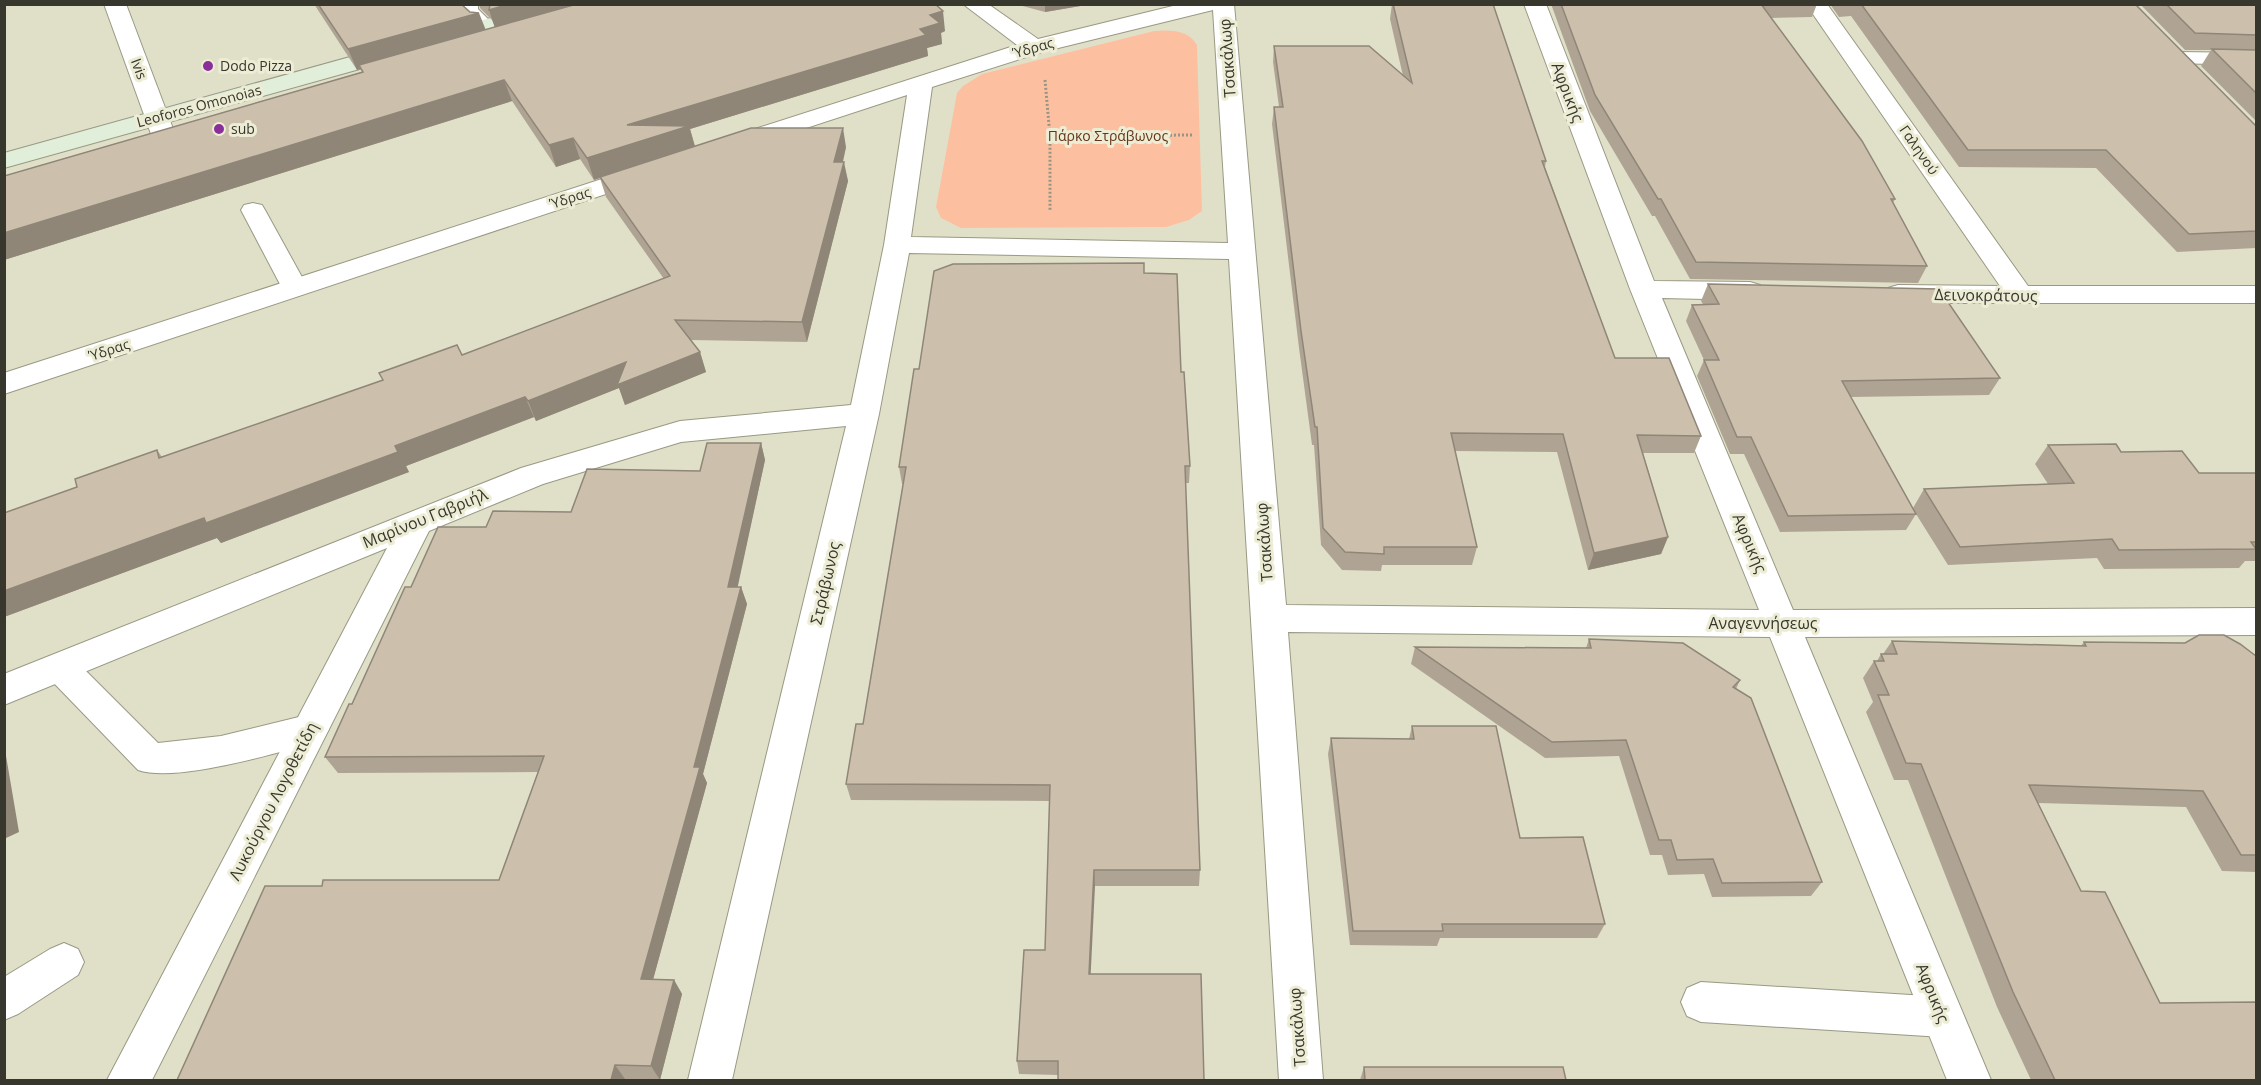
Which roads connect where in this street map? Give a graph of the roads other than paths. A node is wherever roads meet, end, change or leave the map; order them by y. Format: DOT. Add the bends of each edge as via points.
graph roads {
  1 [pos="115,4"];
  2 [pos="468,4"];
  3 [pos="567,4"];
  4 [pos="973,4"];
  5 [pos="1209,4"];
  6 [pos="1223,4"];
  7 [pos="1535,4"];
  8 [pos="1816,4"];
  9 [pos="588,14"];
  10 [pos="486,27"];
  11 [pos="1034,47"];
  12 [pos="2169,51"];
  13 [pos="2256,59"];
  14 [pos="921,82"];
  15 [pos="2201,82"];
  16 [pos="159,126"];
  17 [pos="716,150"];
  18 [pos="4,161"];
  19 [pos="671,165"];
  20 [pos="4,181"];
  21 [pos="253,210"];
  22 [pos="897,245"];
  23 [pos="1242,251"];
  24 [pos="295,288"];
  25 [pos="1644,290"];
  26 [pos="1774,292"];
  27 [pos="1868,293"];
  28 [pos="2256,295"];
  29 [pos="2021,296"];
  30 [pos="4,384"];
  31 [pos="864,414"];
  32 [pos="417,522"];
  33 [pos="1270,618"];
  34 [pos="2256,621"];
  35 [pos="1783,624"];
  36 [pos="60,667"];
  37 [pos="4,690"];
  38 [pos="311,729"];
  39 [pos="64,962"];
  40 [pos="4,1000"];
  41 [pos="1701,1002"];
  42 [pos="1942,1017"];
  43 [pos="127,1078"];
  44 [pos="711,1080"];
  45 [pos="1301,1080"];
  46 [pos="1969,1080"];
  1 -- 16 [label="street, Ivis"];
  2 -- 10 [label="lane" via="467,10"];
  3 -- 10 [label="main road, Leoforos Omonoias"];
  4 -- 11 [label="street"];
  5 -- 11 [label="street, Ύδρας"];
  6 -- 23 [label="street, Τσακάλωφ"];
  7 -- 25 [label="street, Αφρικής"];
  8 -- 29 [label="street, Γαληνού"];
  9 -- 16 [label="main road, Leoforos Omonoias"];
  10 -- 16 [label="main road, Leoforos Omonoias"];
  11 -- 14 [label="street, Ύδρας"];
  12 -- 13 [label="lane"];
  12 -- 15 [label="street"];
  14 -- 17 [label="street, Ύδρας"];
  14 -- 22 [label="street, Στράβωνος"];
  16 -- 18 [label="main road, Leoforos Omonoias"];
  16 -- 20 [label="main road, Leoforos Omonoias"];
  19 -- 24 [label="street, Ύδρας"];
  21 -- 24 [label="lane"];
  22 -- 23 [label="street"];
  22 -- 31 [label="street, Στράβωνος"];
  23 -- 33 [label="street, Τσακάλωφ"];
  24 -- 30 [label="street, Ύδρας"];
  25 -- 26 [label="street"];
  25 -- 35 [label="street, Αφρικής"];
  27 -- 29 [label="street, Δεινοκράτους"];
  28 -- 29 [label="street, Δεινοκράτους"];
  31 -- 32 [label="street, Μαρίνου Γαβριήλ" via="680,432 532,476"];
  31 -- 44 [label="street, Στράβωνος"];
  32 -- 36 [label="street, Μαρίνου Γαβριήλ"];
  32 -- 38 [label="street, Λυκούργου Λογοθετίδη"];
  33 -- 35 [label="street, Αναγεννήσεως"];
  33 -- 45 [label="street, Τσακάλωφ"];
  34 -- 35 [label="street, Αναγεννήσεως"];
  35 -- 42 [label="street, Αφρικής"];
  36 -- 37 [label="street, Μαρίνου Γαβριήλ"];
  36 -- 38 [label="lane" via="151,759 221,751"];
  38 -- 43 [label="street, Λυκούργου Λογοθετίδη"];
  39 -- 40 [label="lane"];
  41 -- 42 [label="lane"];
  42 -- 46 [label="street, Αφρικής"];
}
